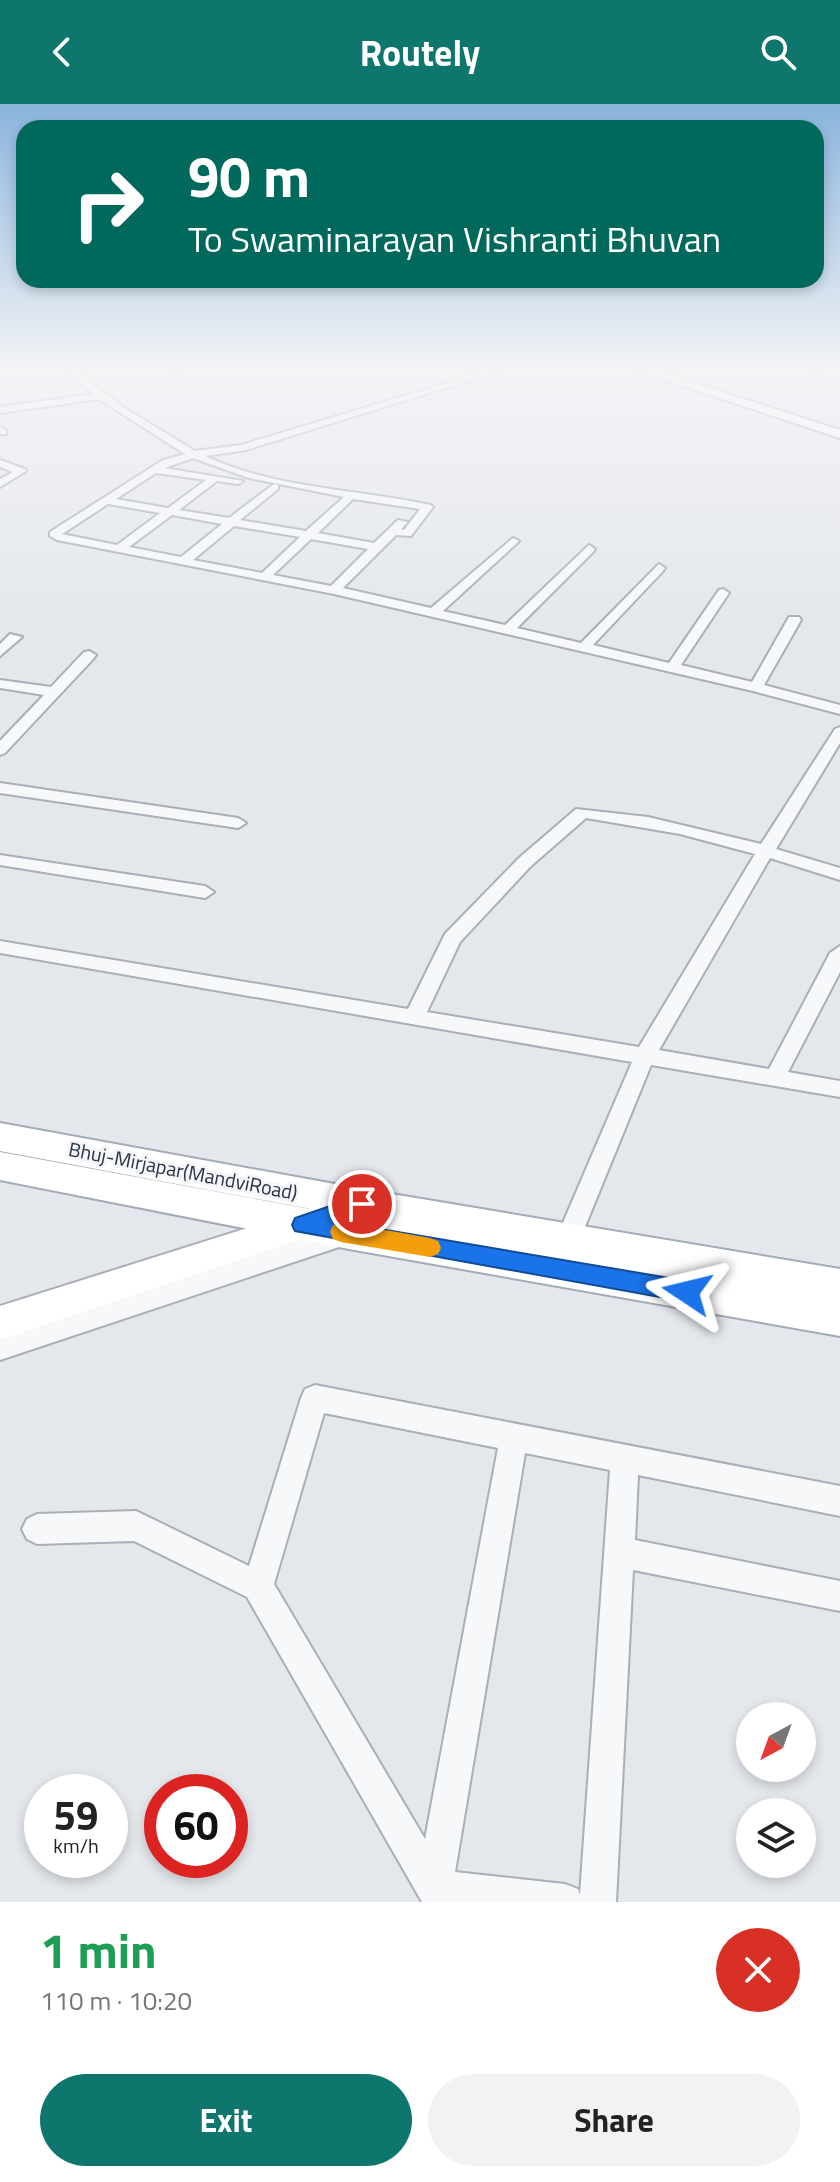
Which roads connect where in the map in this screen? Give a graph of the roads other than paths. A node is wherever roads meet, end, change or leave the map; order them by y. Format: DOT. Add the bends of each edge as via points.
graph roads {
  1 [pos="195,454"];
  2 [pos="0,463"];
  3 [pos="154,470"];
  4 [pos="215,478"];
  5 [pos="0,484"];
  6 [pos="274,487"];
  7 [pos="348,499"];
  8 [pos="108,501"];
  9 [pos="170,511"];
  10 [pos="231,522"];
  11 [pos="393,531"];
  12 [pos="309,535"];
  13 [pos="513,541"];
  14 [pos="377,547"];
  15 [pos="119,549"];
  16 [pos="589,549"];
  17 [pos="184,561"];
  18 [pos="659,568"];
  19 [pos="265,576"];
  20 [pos="334,590"];
  21 [pos="723,593"];
  22 [pos="434,613"];
  23 [pos="794,620"];
  24 [pos="508,630"];
  25 [pos="15,637"];
  26 [pos="583,648"];
  27 [pos="0,652"];
  28 [pos="89,655"];
  29 [pos="672,668"];
  30 [pos="0,684"];
  31 [pos="756,687"];
  32 [pos="55,692"];
  33 [pos="840,710"];
  34 [pos="840,732"];
  35 [pos="0,750"];
  36 [pos="0,788"];
  37 [pos="238,823"];
  38 [pos="766,851"];
  39 [pos="0,860"];
  40 [pos="840,874"];
  41 [pos="205,892"];
  42 [pos="0,947"];
  43 [pos="840,953"];
  44 [pos="414,1018"];
  45 [pos="644,1057"];
  46 [pos="775,1077"];
  47 [pos="840,1089"];
  48 [pos="0,1137"];
  49 [pos="0,1166"];
  50 [pos="356,1219"];
  51 [pos="303,1225"];
  52 [pos="568,1239"];
  53 [pos="840,1286"];
  54 [pos="840,1318"];
  55 [pos="0,1323"];
  56 [pos="0,1348"];
  57 [pos="514,1437"];
  58 [pos="625,1459"];
  59 [pos="840,1501"];
  60 [pos="37,1529"];
  61 [pos="619,1552"];
  62 [pos="258,1586"];
  63 [pos="840,1596"];
  64 [pos="439,1895"];
  65 [pos="565,1902"];
  66 [pos="598,1902"];
  1 -- 3 [label="street"];
  1 -- 11 [label="street" via="227,469 427,507 407,534"];
  2 -- 5 [label="street" via="21,471"];
  3 -- 4 [label="street"];
  3 -- 8 [label="street"];
  4 -- 6 [label="street"];
  4 -- 9 [label="street"];
  6 -- 7 [label="street"];
  6 -- 10 [label="street"];
  7 -- 11 [label="street" via="409,510"];
  7 -- 12 [label="street"];
  8 -- 9 [label="street"];
  8 -- 15 [label="street" via="54,534"];
  9 -- 10 [label="street"];
  9 -- 15 [label="street"];
  10 -- 12 [label="street"];
  10 -- 17 [label="street"];
  11 -- 14 [label="street"];
  12 -- 14 [label="street"];
  12 -- 19 [label="street"];
  13 -- 22 [label="street"];
  14 -- 20 [label="street"];
  15 -- 17 [label="street"];
  16 -- 24 [label="street"];
  17 -- 19 [label="street"];
  18 -- 26 [label="street"];
  19 -- 20 [label="street"];
  20 -- 22 [label="street"];
  21 -- 29 [label="street"];
  22 -- 24 [label="street"];
  23 -- 31 [label="street"];
  24 -- 26 [label="street"];
  25 -- 27 [label="street"];
  26 -- 29 [label="street"];
  28 -- 32 [label="street"];
  29 -- 31 [label="street"];
  30 -- 32 [label="street"];
  31 -- 33 [label="street"];
  32 -- 35 [label="street"];
  34 -- 38 [label="street"];
  36 -- 37 [label="street"];
  38 -- 40 [label="street"];
  38 -- 44 [label="street" via="624,816 582,813 525,862 452,939"];
  38 -- 45 [label="street"];
  39 -- 41 [label="street"];
  42 -- 44 [label="street"];
  43 -- 46 [label="street"];
  44 -- 45 [label="street"];
  45 -- 46 [label="street"];
  45 -- 52 [label="street"];
  46 -- 47 [label="street"];
  48 -- 50 [label="main road, Bhuj-Mirjapar(MandviRoad)"];
  49 -- 51 [label="main road, Bhuj-Mirjapar(MandviRoad)"];
  50 -- 51 [label="main road, Bhuj-Mirjapar(MandviRoad)"];
  50 -- 52 [label="main road, Bhuj-Mirjapar(MandviRoad)"];
  50 -- 54 [label="main road, Bhuj-Mirjapar(MandviRoad)"];
  50 -- 56 [label="street"];
  51 -- 55 [label="main road"];
  52 -- 53 [label="main road, Bhuj-Mirjapar(MandviRoad)"];
  57 -- 58 [label="street"];
  57 -- 62 [label="street" via="315,1398"];
  57 -- 64 [label="street"];
  58 -- 59 [label="street"];
  58 -- 61 [label="street"];
  60 -- 62 [label="street" via="136,1526"];
  61 -- 63 [label="street"];
  61 -- 66 [label="street"];
  62 -- 64 [label="street"];
  64 -- 65 [label="street"];
}
